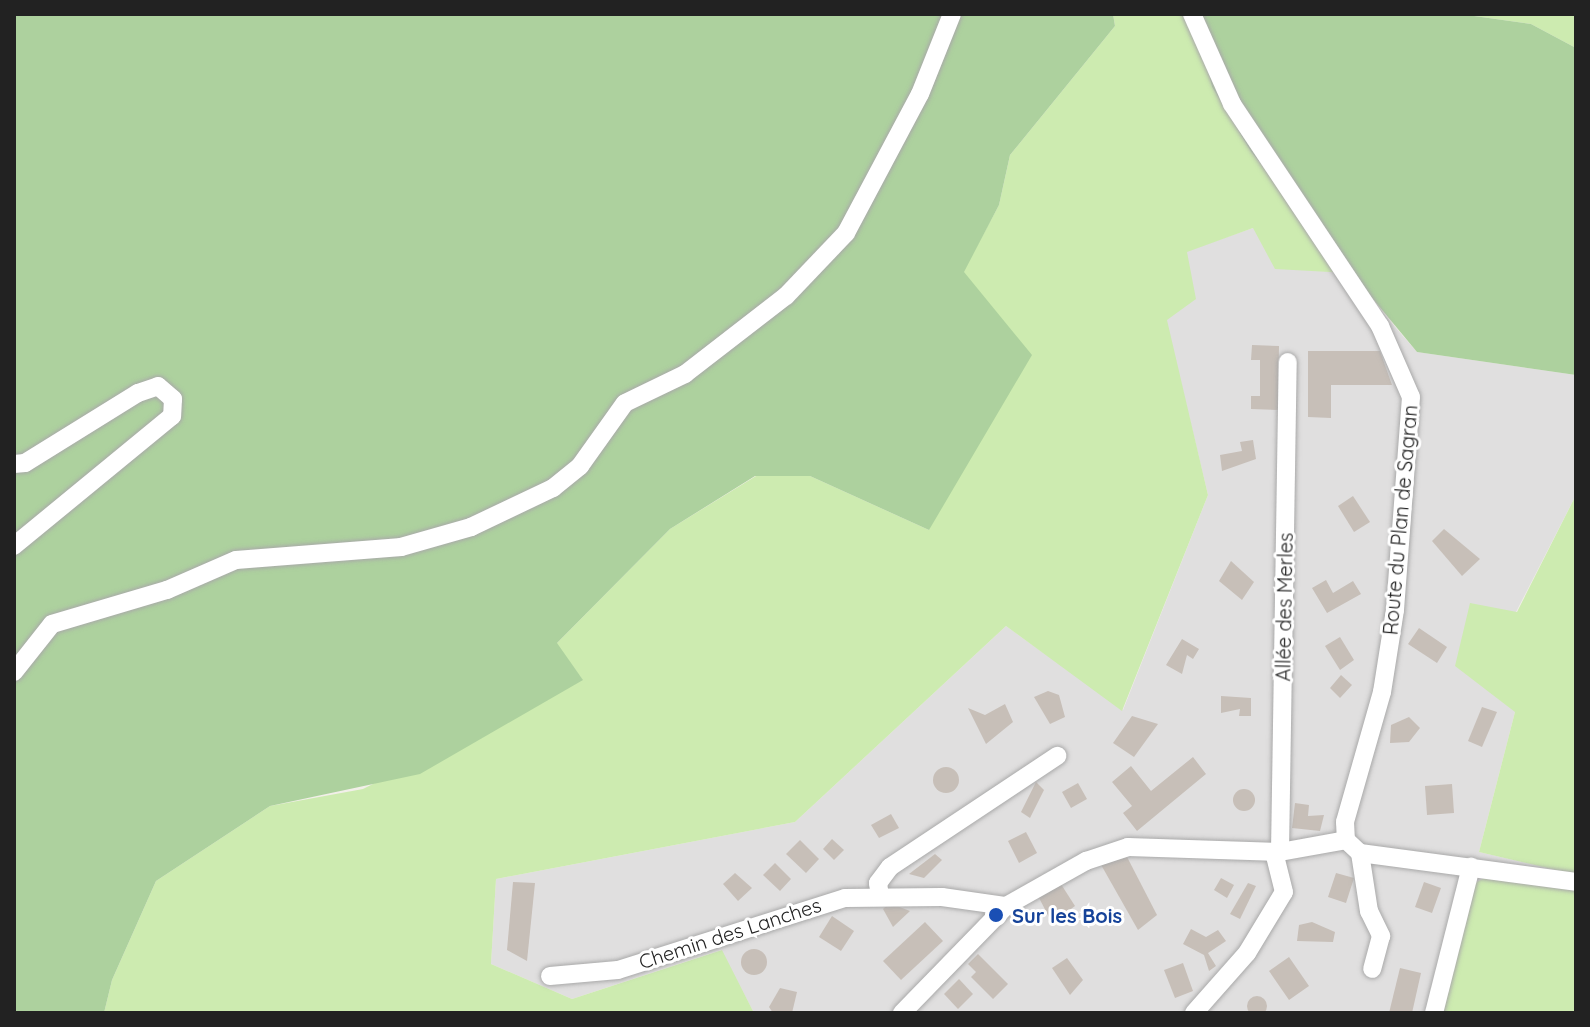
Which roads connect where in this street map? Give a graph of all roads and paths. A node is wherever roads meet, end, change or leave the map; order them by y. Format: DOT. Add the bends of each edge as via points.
graph roads {
  1 [pos="952,14"];
  2 [pos="1192,14"];
  3 [pos="1288,362"];
  4 [pos="14,464"];
  5 [pos="14,546"];
  6 [pos="14,672"];
  7 [pos="1057,756"];
  8 [pos="1353,847"];
  9 [pos="1277,852"];
  10 [pos="1471,867"];
  11 [pos="1576,882"];
  12 [pos="880,896"];
  13 [pos="1006,906"];
  14 [pos="1372,969"];
  15 [pos="550,976"];
  16 [pos="902,1013"];
  17 [pos="1194,1013"];
  18 [pos="1434,1013"];
  1 -- 6 [label="street" via="920,94 846,233 786,296 685,374 625,403 580,466 553,488 471,527 401,547 236,560 167,590 52,624"];
  2 -- 8 [label="street, Route du Plan de Sagran" via="1232,104 1380,326 1411,397 1395,610 1382,692 1345,822"];
  3 -- 9 [label="street, Allée des Merles"];
  4 -- 5 [label="street" via="25,463 138,393 158,386 173,399 172,416"];
  7 -- 12 [label="street" via="890,867 878,883"];
  8 -- 9 [label="street"];
  8 -- 10 [label="street"];
  8 -- 14 [label="street, Route du Plan de Sagran" via="1381,936"];
  9 -- 13 [label="street" via="1128,847 1086,861"];
  9 -- 17 [label="street, Allée des Merles" via="1284,892 1247,953"];
  10 -- 11 [label="street"];
  10 -- 18 [label="street"];
  12 -- 13 [label="street, Chemin des Lanches"];
  12 -- 15 [label="street, Chemin des Lanches" via="809,905 618,970"];
  13 -- 16 [label="street"];
}
